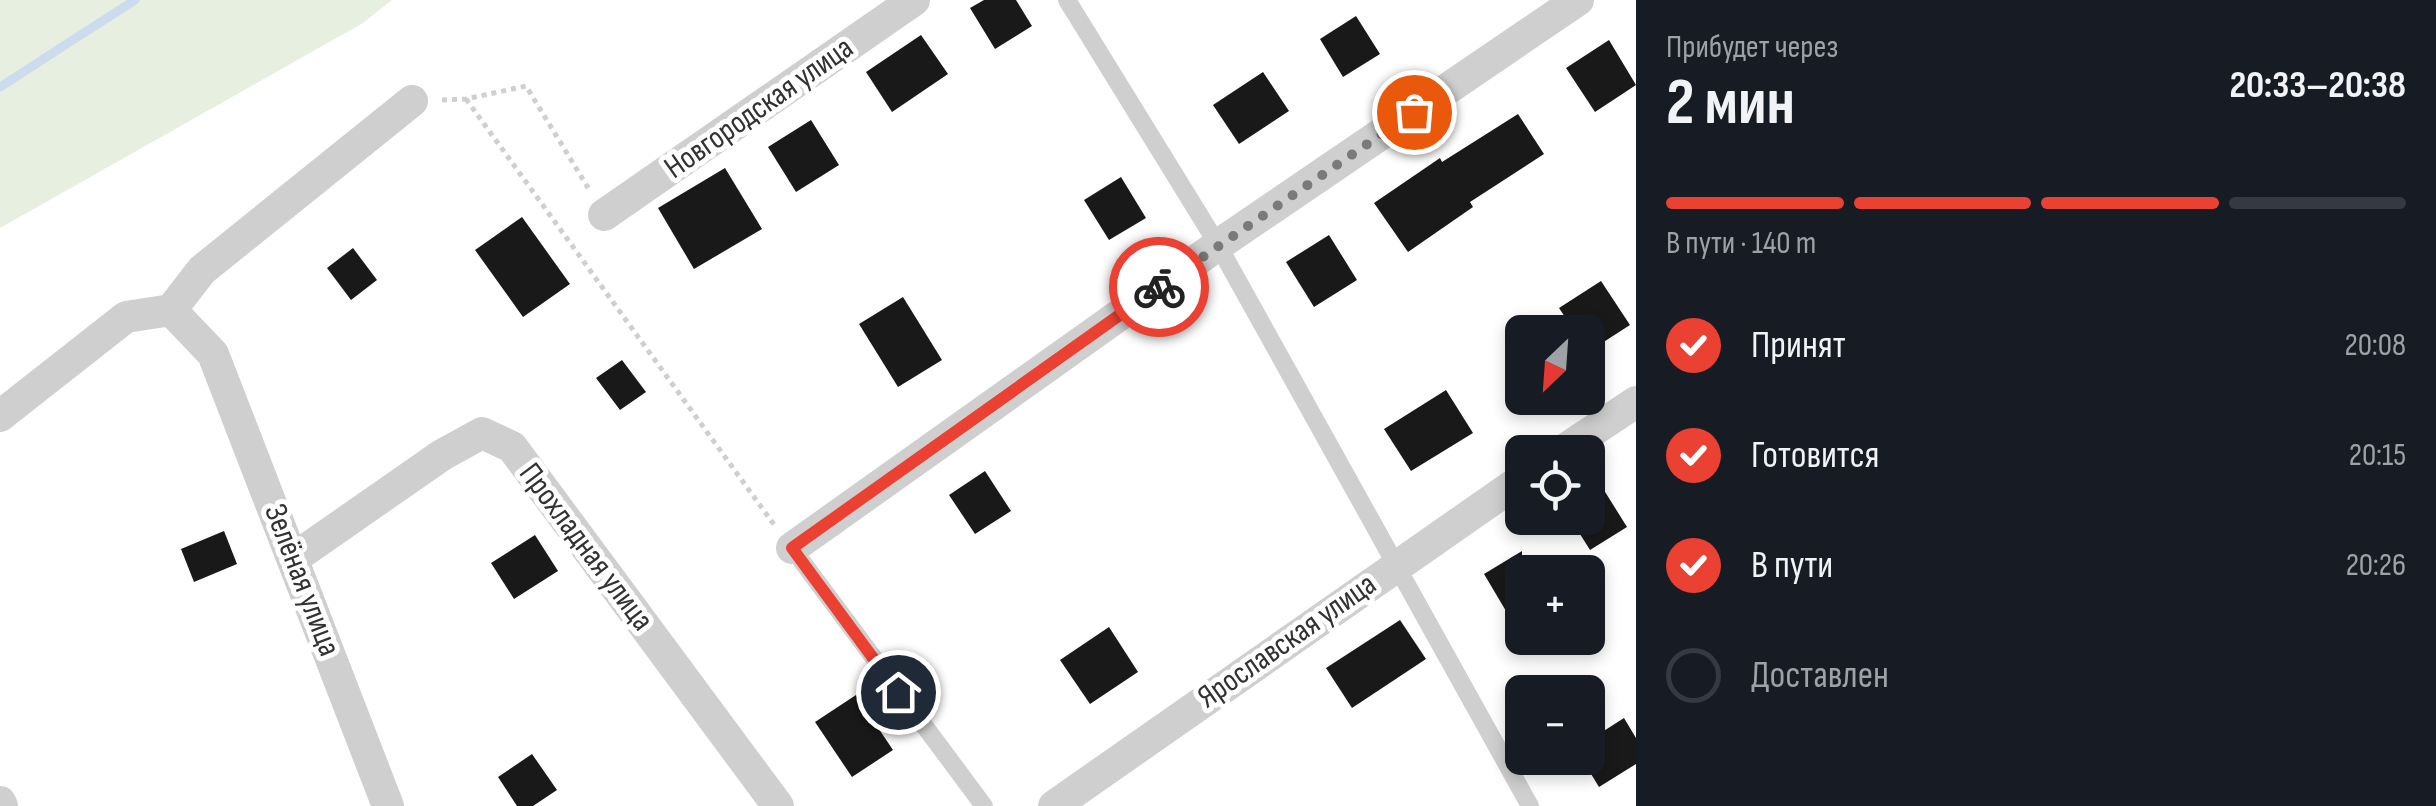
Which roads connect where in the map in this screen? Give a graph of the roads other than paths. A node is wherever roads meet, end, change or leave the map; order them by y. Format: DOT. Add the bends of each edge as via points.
graph roads {
  1 [pos="914,0"];
  2 [pos="1067,0"];
  3 [pos="1578,0"];
  4 [pos="412,101"];
  5 [pos="604,215"];
  6 [pos="1218,245"];
  7 [pos="171,310"];
  8 [pos="1636,402"];
  9 [pos="0,416"];
  10 [pos="1587,435"];
  11 [pos="1505,491"];
  12 [pos="792,548"];
  13 [pos="294,558"];
  14 [pos="1396,565"];
  15 [pos="388,806"];
  16 [pos="778,806"];
  17 [pos="984,806"];
  18 [pos="1054,806"];
  19 [pos="1530,806"];
  1 -- 5 [label="street, Новгородская улица"];
  2 -- 6 [label="lane"];
  3 -- 6 [label="street"];
  4 -- 7 [label="street" via="202,270"];
  6 -- 12 [label="street"];
  6 -- 14 [label="lane"];
  7 -- 9 [label="street" via="126,317"];
  7 -- 13 [label="street, Зелёная улица" via="213,354"];
  8 -- 10 [label="street"];
  11 -- 14 [label="street, Ярославская улица"];
  12 -- 17 [label="lane"];
  13 -- 15 [label="street, Зелёная улица"];
  13 -- 16 [label="street, Прохладная улица" via="482,434 512,447"];
  14 -- 18 [label="street, Ярославская улица"];
  14 -- 19 [label="lane"];
}
